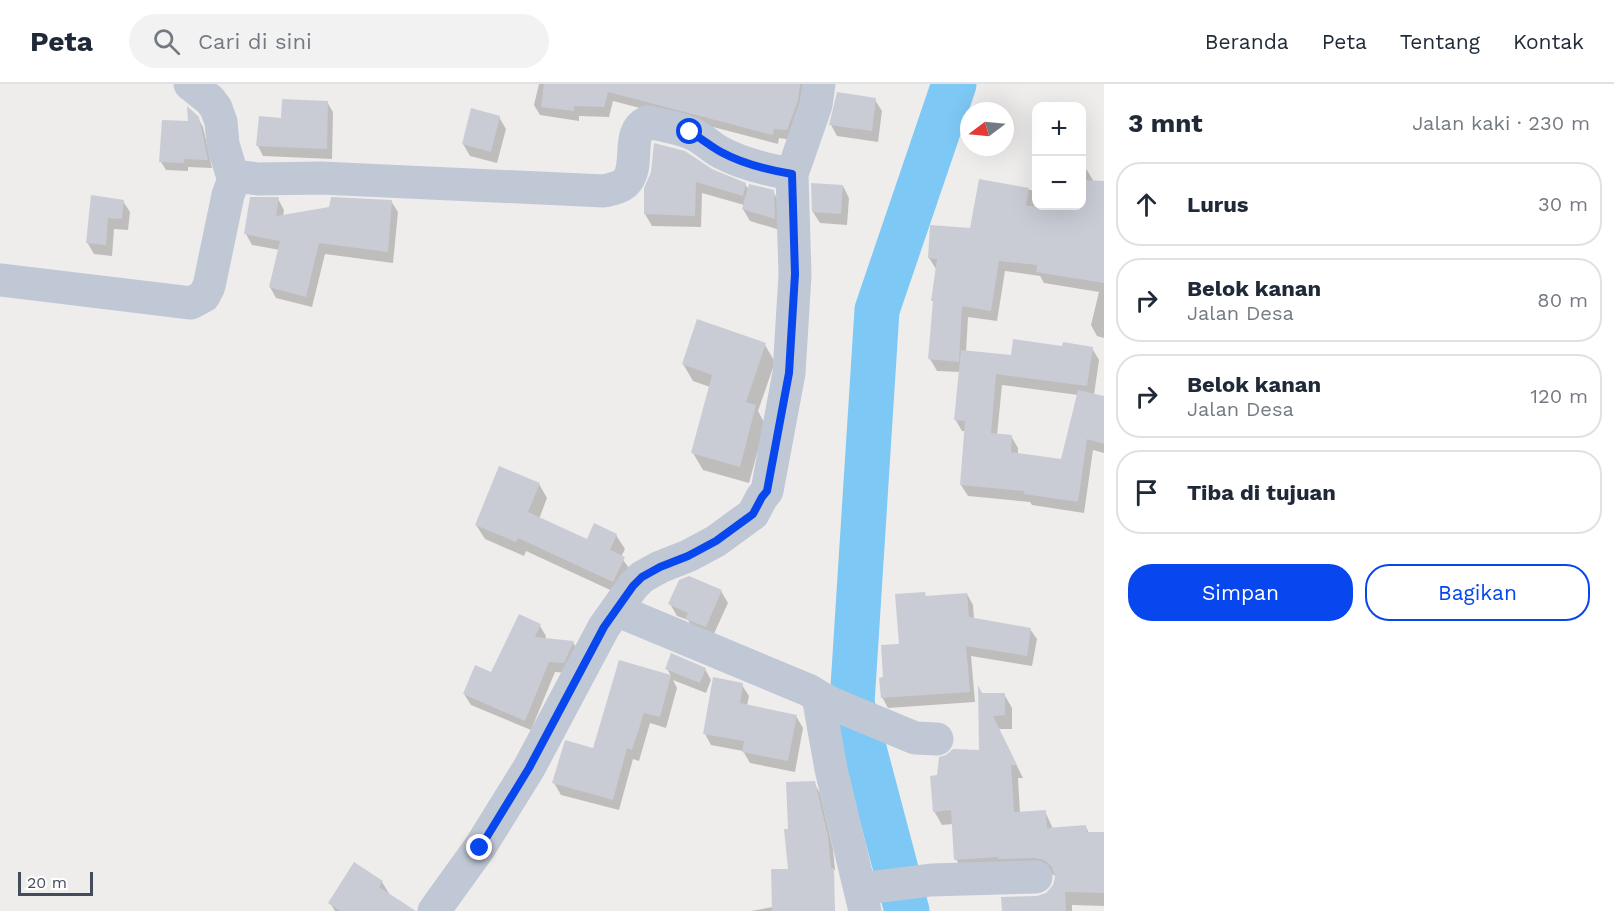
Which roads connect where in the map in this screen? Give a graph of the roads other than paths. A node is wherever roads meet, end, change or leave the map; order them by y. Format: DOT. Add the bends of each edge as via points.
graph roads {
  1 [pos="190,84"];
  2 [pos="819,84"];
  3 [pos="792,174"];
  4 [pos="235,176"];
  5 [pos="0,280"];
  6 [pos="616,610"];
  7 [pos="826,700"];
  8 [pos="937,739"];
  9 [pos="1036,877"];
  10 [pos="863,900"];
  11 [pos="434,911"];
  1 -- 4 [label="street" via="216,108"];
  2 -- 3 [label="street" via="816,105"];
  3 -- 4 [label="street" via="741,162 690,132 647,122 636,131 631,172 626,181 604,191"];
  3 -- 6 [label="street" via="795,274 789,373 767,491 753,514 716,541 642,577"];
  4 -- 5 [label="street" via="204,296 191,303"];
  6 -- 7 [label="street"];
  6 -- 11 [label="street" via="529,768 480,848"];
  7 -- 8 [label="street" via="897,732"];
  7 -- 10 [label="street" via="831,769"];
  9 -- 10 [label="street" via="931,880"];
}
